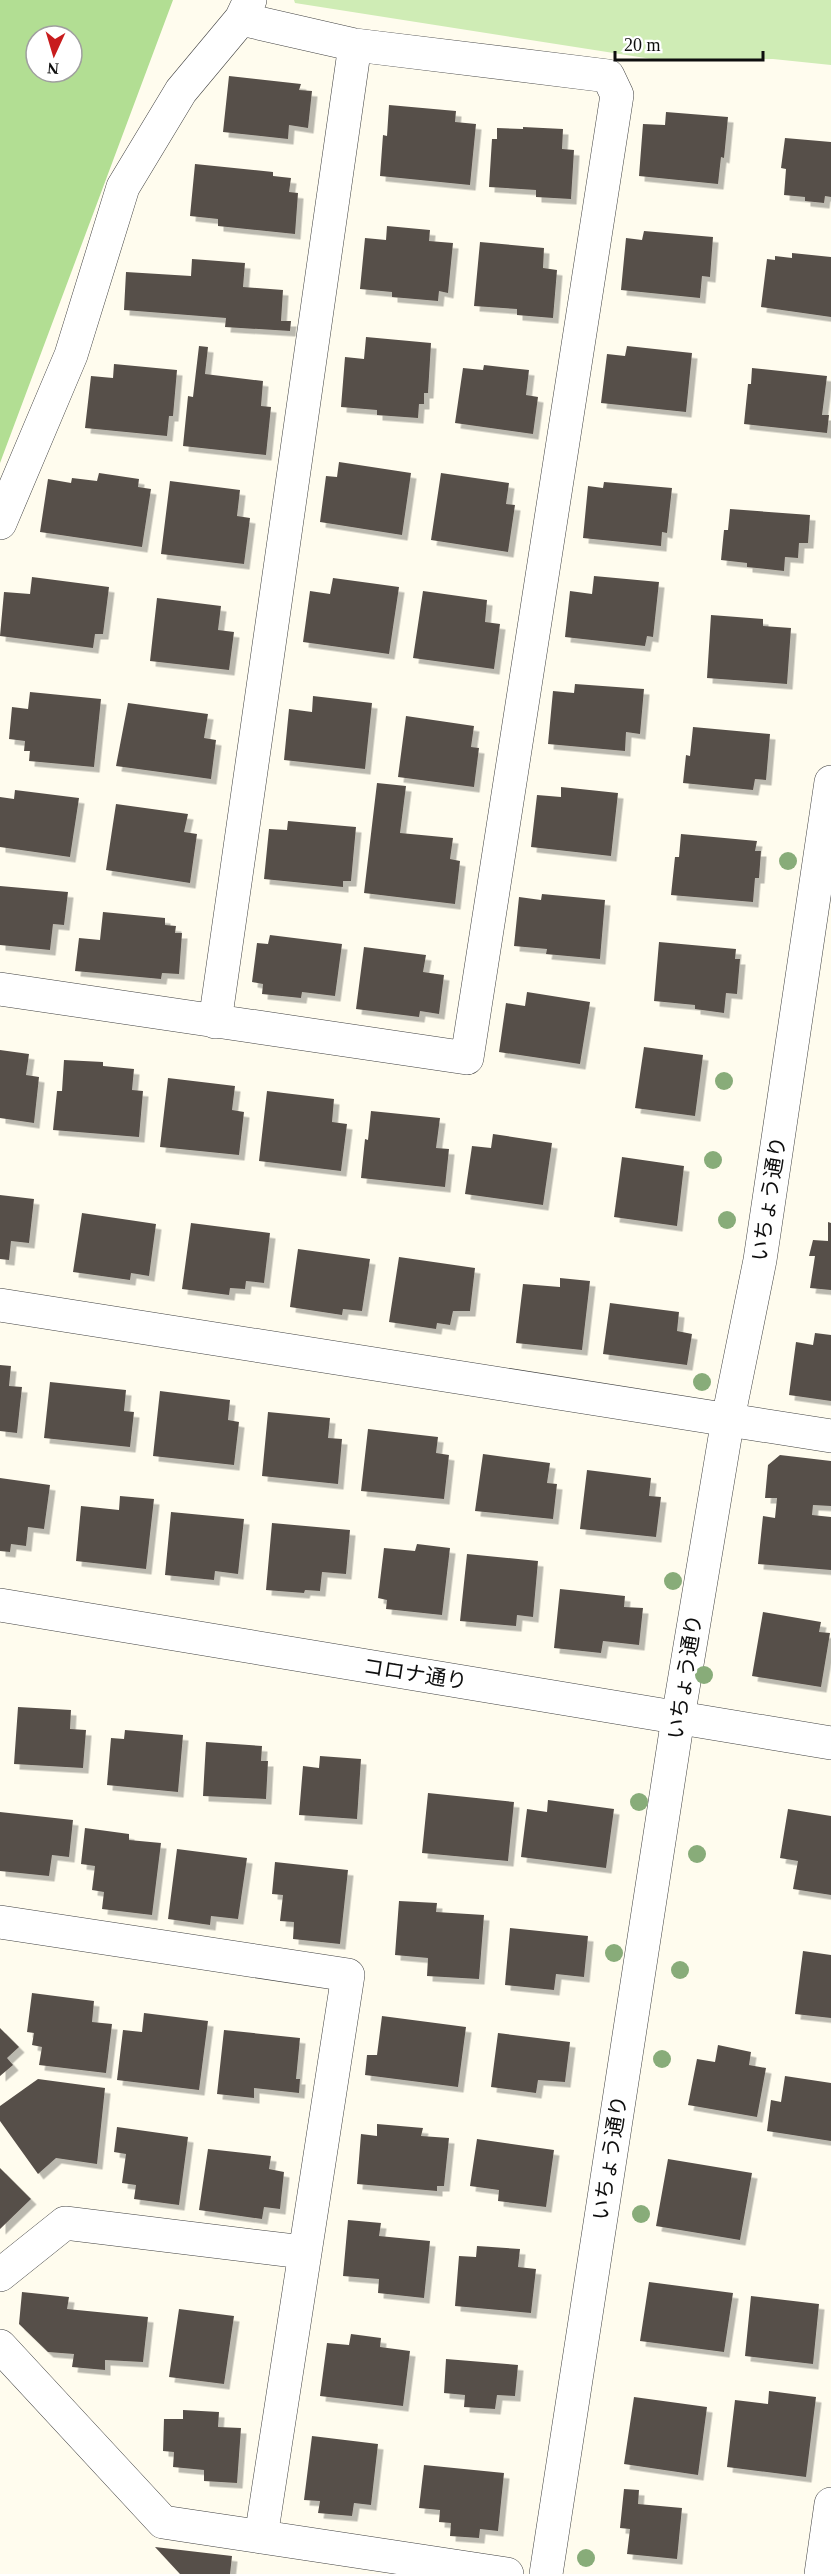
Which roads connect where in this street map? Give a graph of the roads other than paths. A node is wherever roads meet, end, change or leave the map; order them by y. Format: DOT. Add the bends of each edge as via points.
graph roads {
  1 [pos="245,10"];
  2 [pos="355,45"];
  3 [pos="0,523"];
  4 [pos="831,782"];
  5 [pos="0,989"];
  6 [pos="215,1022"];
  7 [pos="0,1305"];
  8 [pos="728,1419"];
  9 [pos="831,1436"];
  10 [pos="0,1605"];
  11 [pos="678,1718"];
  12 [pos="831,1743"];
  13 [pos="0,1922"];
  14 [pos="303,2252"];
  15 [pos="0,2275"];
  16 [pos="0,2346"];
  17 [pos="831,2504"];
  18 [pos="261,2537"];
  19 [pos="507,2574"];
  20 [pos="546,2574"];
  21 [pos="821,2574"];
  1 -- 2 [label="street"];
  1 -- 3 [label="street" via="181,91 123,187 71,355"];
  2 -- 6 [label="street"];
  2 -- 6 [label="street" via="608,76 616,95 467,1058"];
  4 -- 8 [label="street, いちょう通り" via="760,1260"];
  5 -- 6 [label="street"];
  7 -- 8 [label="street"];
  8 -- 9 [label="street"];
  8 -- 11 [label="street, いちょう通り"];
  10 -- 11 [label="street, コロナ通り"];
  11 -- 12 [label="street, コロナ通り"];
  11 -- 20 [label="street, いちょう通り"];
  13 -- 14 [label="street" via="348,1975"];
  14 -- 15 [label="street" via="65,2223"];
  14 -- 18 [label="street"];
  16 -- 18 [label="street" via="163,2522"];
  17 -- 21 [label="street"];
  18 -- 19 [label="street"];
}
